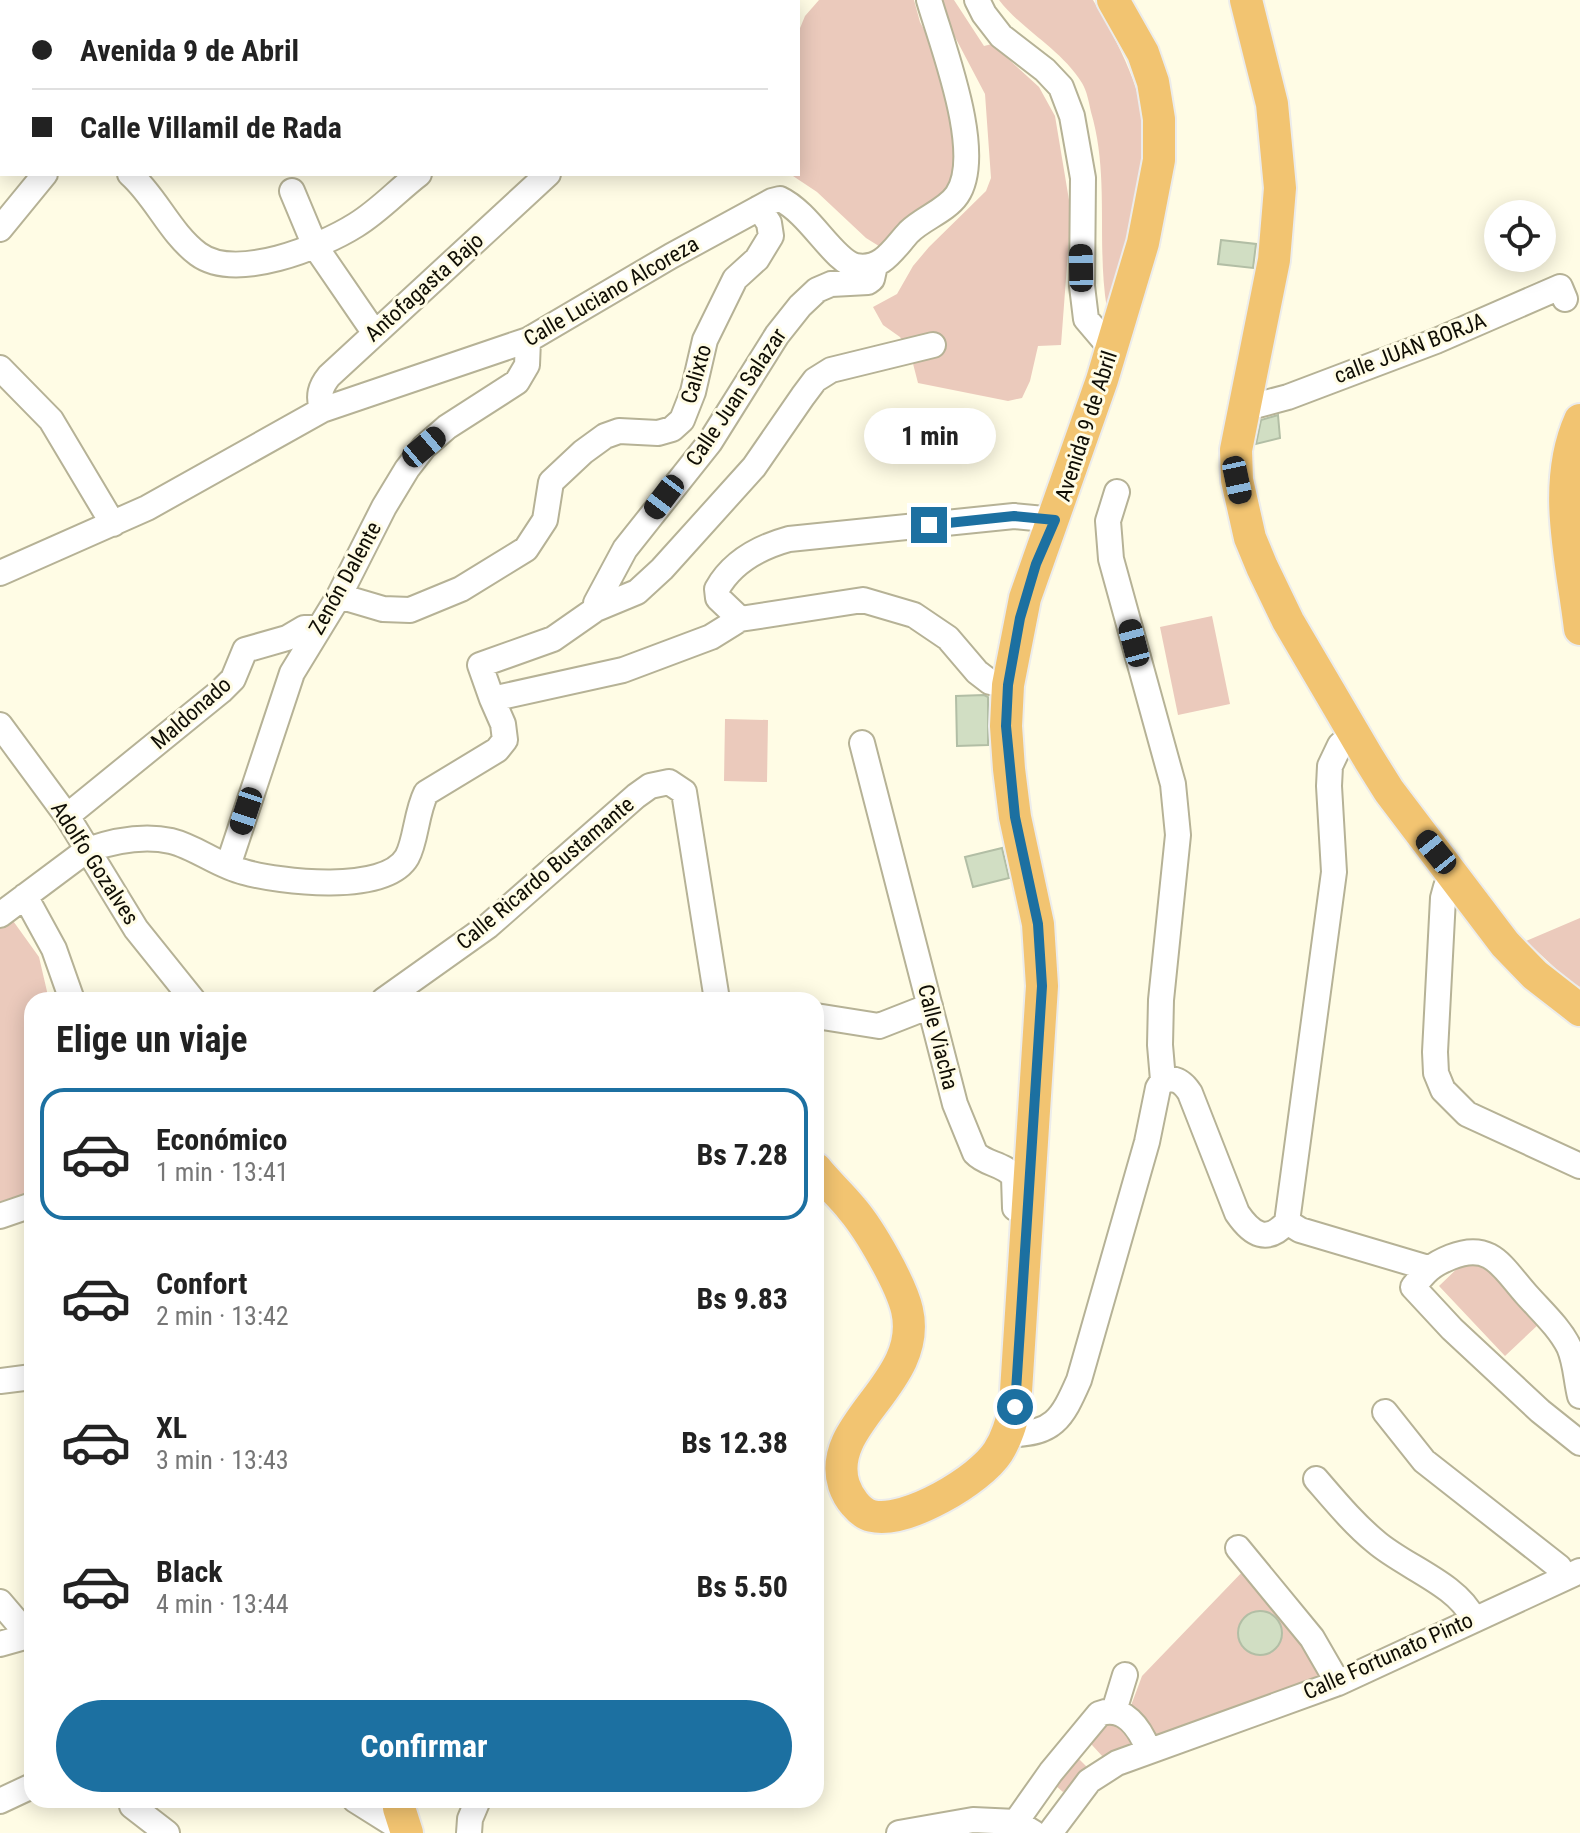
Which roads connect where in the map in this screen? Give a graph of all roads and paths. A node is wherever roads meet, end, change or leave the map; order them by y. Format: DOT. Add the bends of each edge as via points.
graph roads {
  1 [pos="929,0"];
  2 [pos="977,0"];
  3 [pos="1113,0"];
  4 [pos="1246,0"];
  5 [pos="43,176"];
  6 [pos="132,176"];
  7 [pos="417,176"];
  8 [pos="546,176"];
  9 [pos="292,191"];
  10 [pos="759,208"];
  11 [pos="0,229"];
  12 [pos="315,246"];
  13 [pos="875,264"];
  14 [pos="1565,299"];
  15 [pos="374,332"];
  16 [pos="528,340"];
  17 [pos="1113,344"];
  18 [pos="933,345"];
  19 [pos="0,368"];
  20 [pos="1247,408"];
  21 [pos="322,410"];
  22 [pos="1580,420"];
  23 [pos="1117,492"];
  24 [pos="1055,520"];
  25 [pos="113,524"];
  26 [pos="0,573"];
  27 [pos="339,596"];
  28 [pos="596,609"];
  29 [pos="740,619"];
  30 [pos="317,628"];
  31 [pos="1580,629"];
  32 [pos="1008,685"];
  33 [pos="492,699"];
  34 [pos="0,725"];
  35 [pos="1355,734"];
  36 [pos="862,743"];
  37 [pos="67,816"];
  38 [pos="87,850"];
  39 [pos="228,866"];
  40 [pos="1455,875"];
  41 [pos="25,896"];
  42 [pos="0,915"];
  43 [pos="69,992"];
  44 [pos="187,992"];
  45 [pos="395,992"];
  46 [pos="716,992"];
  47 [pos="930,1006"];
  48 [pos="1580,1010"];
  49 [pos="824,1017"];
  50 [pos="1163,1080"];
  51 [pos="1580,1166"];
  52 [pos="824,1178"];
  53 [pos="24,1208"];
  54 [pos="0,1216"];
  55 [pos="1287,1222"];
  56 [pos="1428,1268"];
  57 [pos="1023,1309"];
  58 [pos="24,1378"];
  59 [pos="0,1381"];
  60 [pos="1580,1396"];
  61 [pos="1385,1412"];
  62 [pos="1008,1434"];
  63 [pos="1580,1443"];
  64 [pos="1316,1479"];
  65 [pos="1238,1548"];
  66 [pos="1573,1574"];
  67 [pos="0,1602"];
  68 [pos="1473,1618"];
  69 [pos="24,1629"];
  70 [pos="24,1638"];
  71 [pos="0,1644"];
  72 [pos="1125,1675"];
  73 [pos="1338,1683"];
  74 [pos="1114,1711"];
  75 [pos="1148,1749"];
  76 [pos="24,1790"];
  77 [pos="0,1801"];
  78 [pos="135,1808"];
  79 [pos="368,1808"];
  80 [pos="402,1808"];
  81 [pos="475,1808"];
  82 [pos="1019,1829"];
  83 [pos="406,1832"];
  84 [pos="167,1833"];
  85 [pos="469,1833"];
  86 [pos="899,1833"];
  87 [pos="1050,1833"];
  1 -- 13 [label="street" via="960,103 963,184 952,201 918,223 889,257"];
  2 -- 17 [label="street" via="1001,36 1061,87 1083,178 1086,319"];
  3 -- 17 [label="main road, Avenida 9 de Abril" via="1153,82 1159,160 1143,243"];
  4 -- 20 [label="main road" via="1272,104 1280,188 1274,260"];
  5 -- 11 [label="street"];
  6 -- 12 [label="street" via="185,242 209,260 251,263"];
  7 -- 12 [label="street" via="355,226"];
  8 -- 15 [label="street, Antofagasta Bajo"];
  9 -- 12 [label="street"];
  10 -- 13 [label="street, Calle Luciano Alcoreza" via="780,199 791,204 843,262"];
  10 -- 16 [label="street, Calle Luciano Alcoreza"];
  10 -- 27 [label="street, Calixto" via="771,236 757,259 735,279 705,340 682,420 658,433 619,431 583,452 551,482 545,520 526,549 461,589 410,610 383,609"];
  12 -- 15 [label="street"];
  13 -- 28 [label="street, Calle Juan Salazar" via="868,282 831,284 800,306 710,442 625,549"];
  14 -- 20 [label="street, calle JUAN BORJA" via="1560,287 1355,373"];
  15 -- 21 [label="street, Antofagasta Bajo" via="323,382"];
  16 -- 21 [label="street, Calle Luciano Alcoreza"];
  16 -- 27 [label="street, Zenón Dalente" via="527,365 517,382 447,427 407,469"];
  17 -- 24 [label="main road, Avenida 9 de Abril"];
  18 -- 28 [label="street" via="831,370 815,380 754,467 662,569 637,592"];
  19 -- 25 [label="street" via="51,420"];
  20 -- 35 [label="main road" via="1236,450 1250,538 1288,621"];
  21 -- 25 [label="street, Calle Luciano Alcoreza"];
  22 -- 31 [label="main road" via="1568,455 1564,492"];
  23 -- 50 [label="street" via="1108,521 1111,559 1173,784 1178,835 1161,1000"];
  24 -- 29 [label="street" via="1014,516 773,543 732,569 717,589 718,598"];
  24 -- 32 [label="main road, Avenida 9 de Abril" via="1025,598"];
  25 -- 26 [label="street, Calle Luciano Alcoreza"];
  27 -- 30 [label="street, Zenón Dalente"];
  28 -- 33 [label="street" via="553,639 480,665"];
  29 -- 32 [label="street" via="845,601 881,603 931,625 977,672 990,682"];
  29 -- 33 [label="street" via="711,637 644,663"];
  30 -- 37 [label="street, Maldonado" via="245,650 233,679 221,691"];
  30 -- 39 [label="street, Zenón Dalente" via="292,673"];
  32 -- 57 [label="main road, Avenida 9 de Abril" via="1009,769 1038,924 1042,986"];
  33 -- 39 [label="street" via="505,740 426,793 407,857 394,870 376,878 328,883 270,878"];
  34 -- 37 [label="street, Adolfo Gozalves"];
  35 -- 40 [label="main road" via="1389,791"];
  35 -- 55 [label="street" via="1340,745 1330,766 1334,872"];
  36 -- 47 [label="street, Calle Viacha"];
  37 -- 38 [label="street, Adolfo Gozalves"];
  38 -- 39 [label="street" via="157,839 174,841"];
  38 -- 41 [label="street"];
  38 -- 44 [label="street, Adolfo Gozalves" via="136,929"];
  40 -- 48 [label="main road" via="1505,944"];
  40 -- 51 [label="street" via="1443,898 1435,1012 1436,1073 1443,1090 1467,1114"];
  41 -- 42 [label="street"];
  41 -- 43 [label="street" via="54,949"];
  45 -- 46 [label="street, Calle Ricardo Bustamante" via="488,926 650,786 669,782 684,792"];
  47 -- 49 [label="street" via="879,1026"];
  47 -- 57 [label="street, Calle Viacha" via="970,1146 981,1160 1014,1177 1014,1285"];
  50 -- 55 [label="street" via="1185,1084 1237,1213 1249,1229 1274,1234"];
  50 -- 62 [label="street" via="1074,1391 1049,1427"];
  52 -- 62 [label="main road, Avenida 9 de Abril" via="854,1211 896,1278 908,1313 907,1337 893,1378 850,1433 842,1461 848,1496 871,1516 905,1513 974,1476 998,1453"];
  53 -- 54 [label="street"];
  55 -- 56 [label="street"];
  56 -- 60 [label="street" via="1469,1250 1499,1262 1559,1330 1574,1360"];
  56 -- 63 [label="street" via="1413,1287 1452,1329"];
  57 -- 62 [label="main road, Avenida 9 de Abril"];
  58 -- 59 [label="street"];
  61 -- 66 [label="street" via="1424,1461"];
  64 -- 68 [label="street" via="1360,1529 1460,1599"];
  65 -- 73 [label="street" via="1312,1638"];
  66 -- 68 [label="street, Calle Fortunato Pinto"];
  67 -- 69 [label="street"];
  68 -- 73 [label="street, Calle Fortunato Pinto"];
  70 -- 71 [label="street"];
  72 -- 74 [label="street"];
  73 -- 75 [label="street, Calle Fortunato Pinto"];
  74 -- 75 [label="street" via="1138,1728"];
  74 -- 82 [label="street" via="1093,1719"];
  75 -- 87 [label="street, Calle Fortunato Pinto" via="1089,1781"];
  76 -- 77 [label="street"];
  78 -- 84 [label="street"];
  79 -- 83 [label="street"];
  80 -- 83 [label="main road"];
  81 -- 85 [label="street"];
  82 -- 86 [label="street" via="973,1820"];
}
